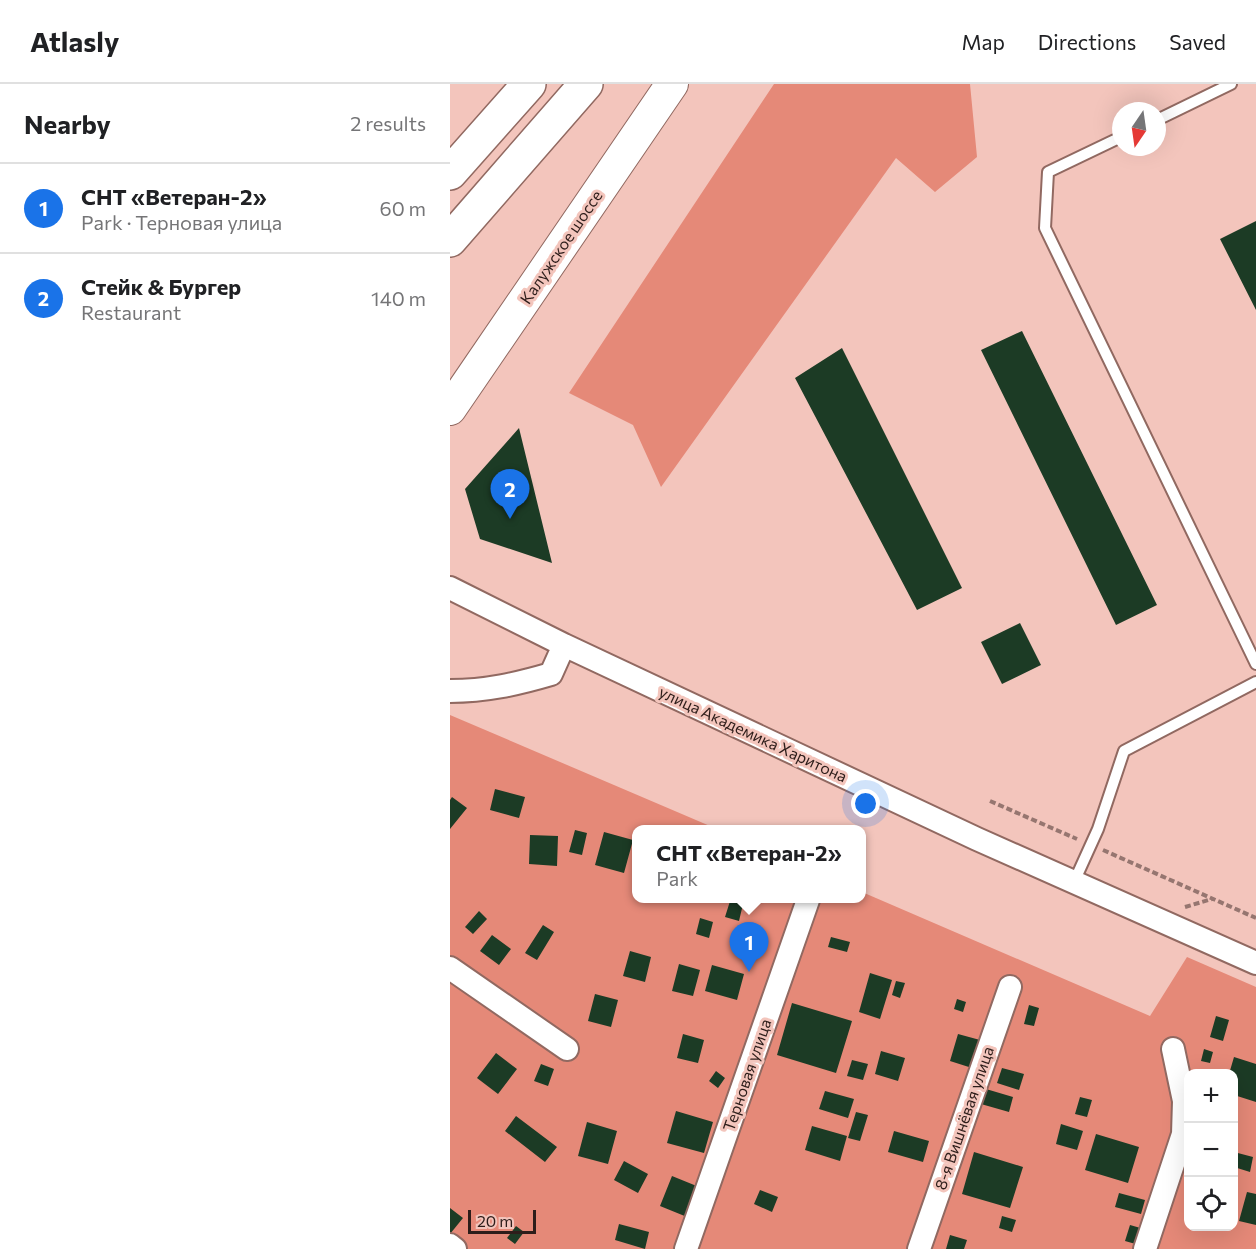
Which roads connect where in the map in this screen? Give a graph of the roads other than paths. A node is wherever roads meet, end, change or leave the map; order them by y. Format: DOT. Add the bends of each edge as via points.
graph roads {
  1 [pos="529,84"];
  2 [pos="586,84"];
  3 [pos="672,84"];
  4 [pos="1231,84"];
  5 [pos="1166,116"];
  6 [pos="1112,141"];
  7 [pos="450,173"];
  8 [pos="450,240"];
  9 [pos="450,409"];
  10 [pos="450,588"];
  11 [pos="564,645"];
  12 [pos="1256,664"];
  13 [pos="1256,682"];
  14 [pos="450,691"];
  15 [pos="1074,882"];
  16 [pos="807,903"];
  17 [pos="1256,963"];
  18 [pos="450,968"];
  19 [pos="1010,987"];
  20 [pos="567,1049"];
  21 [pos="1173,1049"];
  22 [pos="450,1245"];
  23 [pos="455,1249"];
  24 [pos="686,1249"];
  25 [pos="919,1249"];
  26 [pos="1146,1249"];
  1 -- 7 [label="highway"];
  2 -- 8 [label="highway"];
  3 -- 9 [label="main road, Калужское шоссе"];
  4 -- 5 [label="lane"];
  6 -- 12 [label="lane" via="1048,172 1045,228"];
  10 -- 11 [label="street, улица Академика Харитона"];
  11 -- 14 [label="street" via="551,674 515,685"];
  11 -- 15 [label="street, улица Академика Харитона"];
  13 -- 15 [label="lane" via="1124,751"];
  15 -- 17 [label="street, улица Академика Харитона"];
  16 -- 24 [label="street, Терновая улица"];
  18 -- 20 [label="street"];
  19 -- 25 [label="street, 8-я Вишнёвая улица"];
  21 -- 26 [label="street" via="1184,1101 1183,1134"];
  22 -- 23 [label="street"];
}
